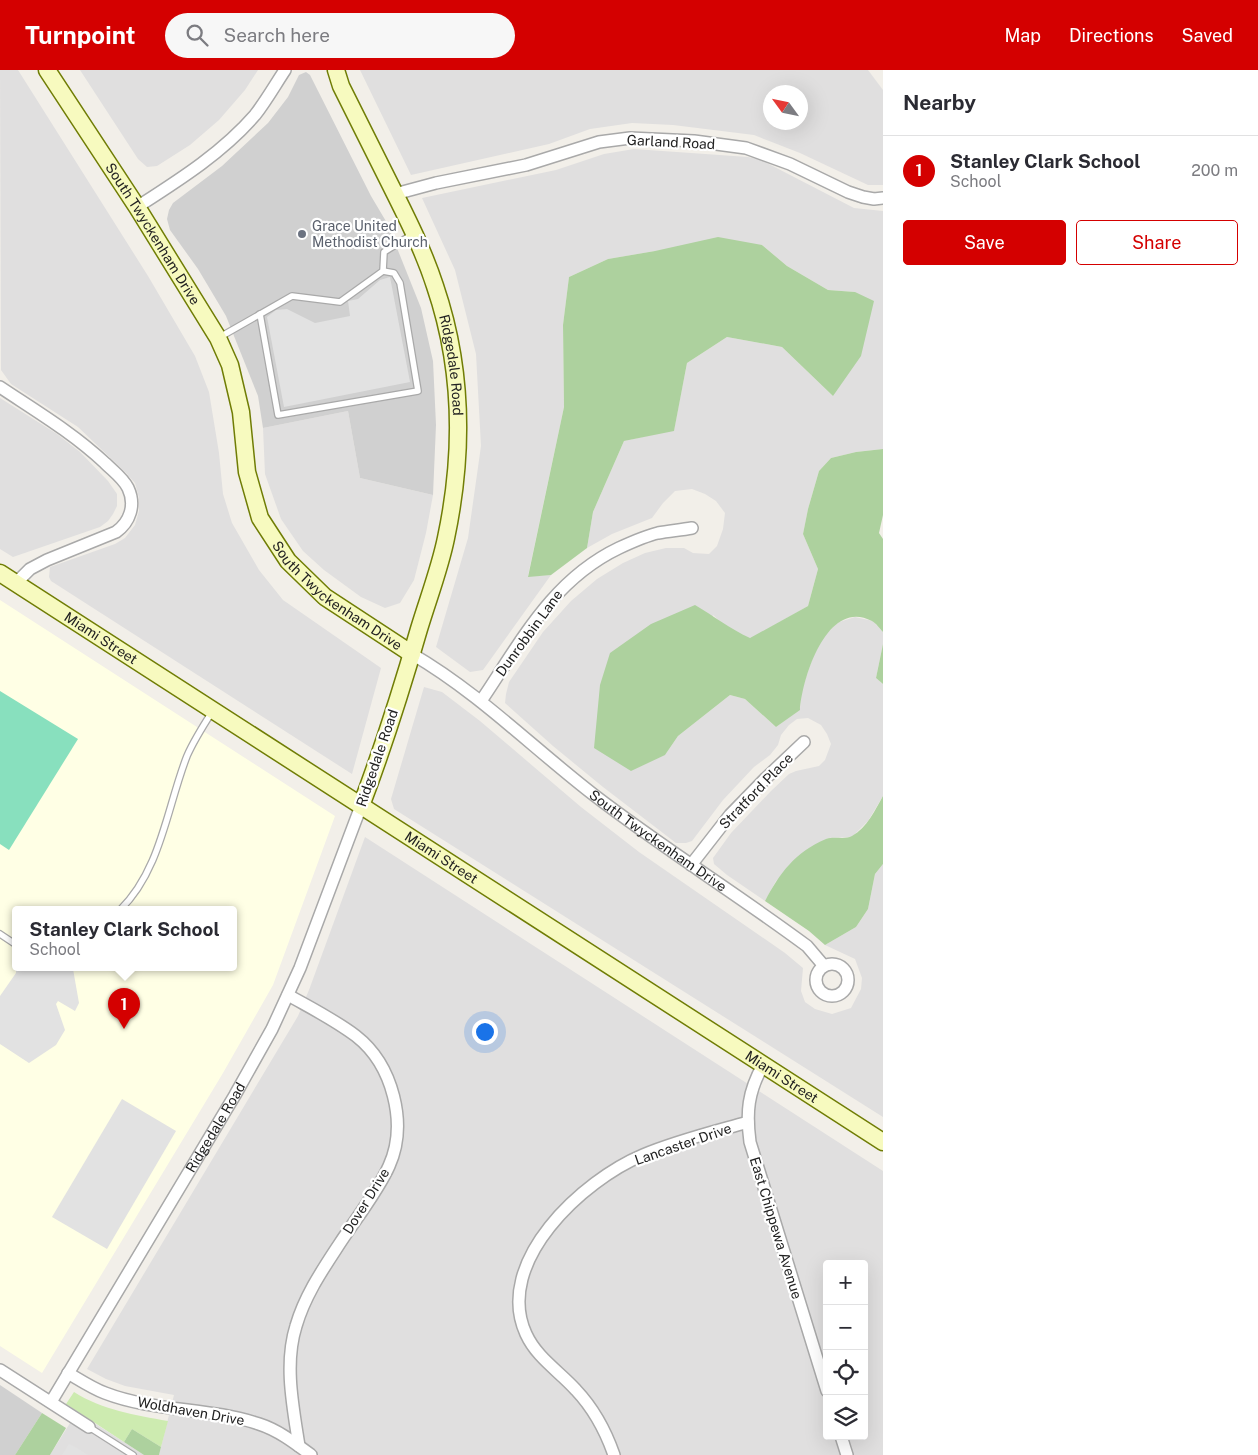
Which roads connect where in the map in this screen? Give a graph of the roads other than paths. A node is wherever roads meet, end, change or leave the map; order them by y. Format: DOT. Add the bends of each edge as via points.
graph roads {
  1 [pos="47,70"];
  2 [pos="285,70"];
  3 [pos="336,70"];
  4 [pos="395,194"];
  5 [pos="883,198"];
  6 [pos="137,208"];
  7 [pos="414,233"];
  8 [pos="384,271"];
  9 [pos="260,314"];
  10 [pos="218,338"];
  11 [pos="0,387"];
  12 [pos="692,528"];
  13 [pos="0,573"];
  14 [pos="16,583"];
  15 [pos="412,654"];
  16 [pos="481,701"];
  17 [pos="213,710"];
  18 [pos="804,742"];
  19 [pos="361,806"];
  20 [pos="691,865"];
  21 [pos="124,906"];
  22 [pos="0,934"];
  23 [pos="12,942"];
  24 [pos="824,966"];
  25 [pos="288,995"];
  26 [pos="763,1065"];
  27 [pos="748,1122"];
  28 [pos="883,1142"];
  29 [pos="0,1370"];
  30 [pos="68,1373"];
  31 [pos="823,1378"];
  32 [pos="51,1402"];
  33 [pos="89,1427"];
  34 [pos="842,1440"];
  35 [pos="299,1446"];
  36 [pos="133,1455"];
  37 [pos="311,1455"];
  38 [pos="614,1455"];
  39 [pos="847,1455"];
  1 -- 6 [label="street, South Twyckenham Drive"];
  2 -- 6 [label="street" via="255,114 224,146"];
  3 -- 4 [label="street, Ridgedale Road"];
  4 -- 5 [label="street, Garland Road" via="526,165 599,142 630,138 694,141 746,148 790,164 863,198"];
  4 -- 7 [label="street, Ridgedale Road"];
  6 -- 10 [label="street, South Twyckenham Drive"];
  7 -- 8 [label="lane" via="384,252"];
  7 -- 15 [label="street, Ridgedale Road" via="436,287 449,340 456,379 459,456 446,539"];
  8 -- 9 [label="lane" via="340,302 292,296"];
  8 -- 9 [label="lane" via="394,273 400,283 418,391 278,414"];
  9 -- 10 [label="lane"];
  10 -- 15 [label="street, South Twyckenham Drive" via="230,365 241,412 247,472 260,518 288,562 325,597"];
  11 -- 14 [label="street" via="88,447 122,479 132,499 130,515 122,528 47,560 30,569"];
  12 -- 16 [label="street, Dunrobbin Lane" via="657,533 630,543 580,571 541,612"];
  13 -- 14 [label="street, Miami Street"];
  14 -- 17 [label="street, Miami Street"];
  15 -- 16 [label="street, South Twyckenham Drive" via="437,668"];
  15 -- 19 [label="street, Ridgedale Road"];
  16 -- 20 [label="street, South Twyckenham Drive" via="592,793"];
  17 -- 19 [label="street, Miami Street"];
  17 -- 21 [label="lane" via="188,755 146,876"];
  18 -- 20 [label="street, Stratford Place" via="730,815"];
  19 -- 25 [label="street, Ridgedale Road"];
  19 -- 26 [label="street, Miami Street"];
  20 -- 24 [label="street, South Twyckenham Drive" via="807,946"];
  22 -- 23 [label="lane"];
  25 -- 30 [label="street, Ridgedale Road" via="235,1096"];
  25 -- 35 [label="street, Dover Drive" via="357,1037 378,1060 395,1102 397,1124 389,1166 309,1293 295,1328 291,1387"];
  26 -- 27 [label="street, East Chippewa Avenue" via="751,1092"];
  26 -- 28 [label="street, Miami Street"];
  27 -- 31 [label="street, East Chippewa Avenue" via="755,1164"];
  27 -- 38 [label="street, Lancaster Drive" via="643,1155 612,1172 567,1209 541,1238 526,1264 518,1305 525,1333 543,1360 586,1401"];
  29 -- 32 [label="street"];
  30 -- 32 [label="street, Ridgedale Road"];
  30 -- 35 [label="street, Woldhaven Drive" via="105,1393 126,1399 247,1420 277,1432"];
  32 -- 33 [label="street"];
  33 -- 36 [label="lane"];
  34 -- 39 [label="street"];
  35 -- 37 [label="street, Woldhaven Drive"];
}
